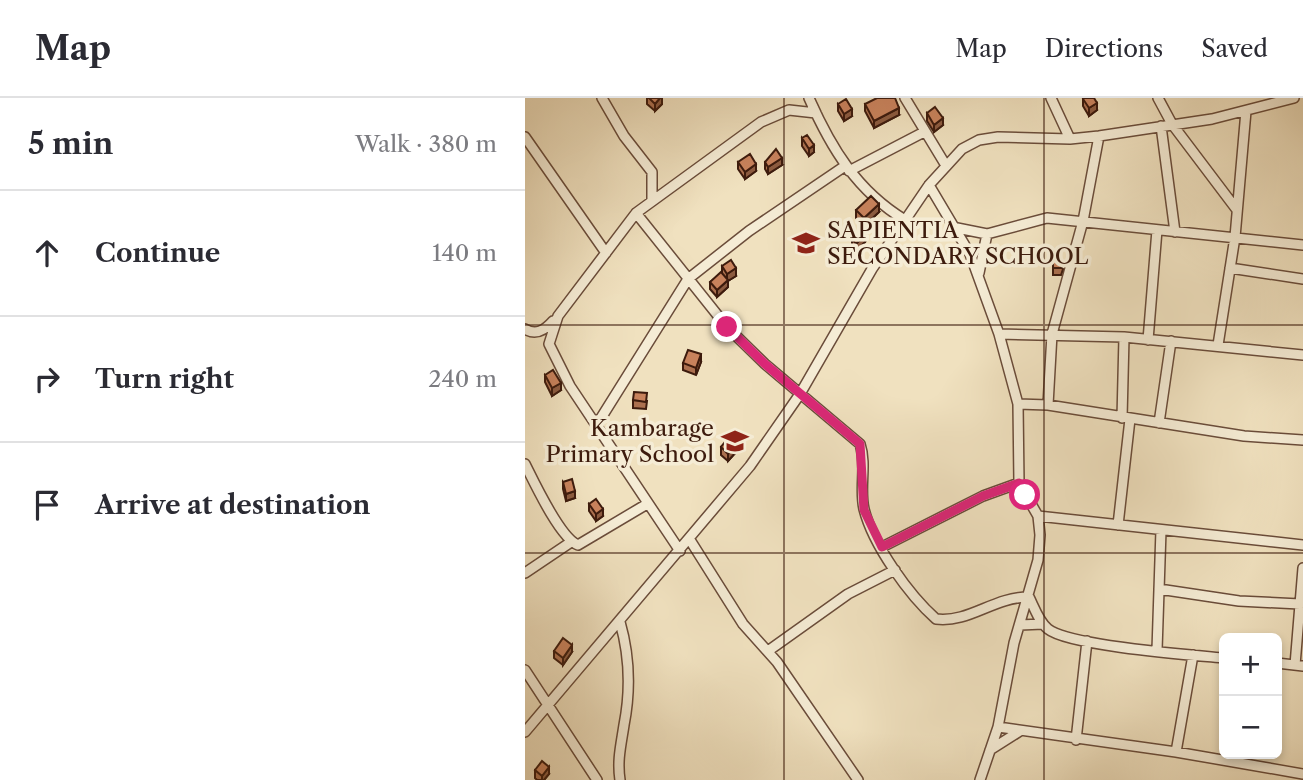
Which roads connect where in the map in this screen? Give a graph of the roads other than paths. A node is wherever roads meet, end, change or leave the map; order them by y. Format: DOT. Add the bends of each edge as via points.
graph roads {
  1 [pos="809,98"];
  2 [pos="905,98"];
  3 [pos="1051,98"];
  4 [pos="1158,98"];
  5 [pos="1294,98"];
  6 [pos="606,99"];
  7 [pos="1273,101"];
  8 [pos="1245,111"];
  9 [pos="816,113"];
  10 [pos="1166,125"];
  11 [pos="924,132"];
  12 [pos="1099,136"];
  13 [pos="525,137"];
  14 [pos="1070,139"];
  15 [pos="945,164"];
  16 [pos="847,168"];
  17 [pos="929,186"];
  18 [pos="652,201"];
  19 [pos="1237,210"];
  20 [pos="636,213"];
  21 [pos="905,220"];
  22 [pos="1083,221"];
  23 [pos="957,228"];
  24 [pos="1157,230"];
  25 [pos="1175,232"];
  26 [pos="987,234"];
  27 [pos="1235,237"];
  28 [pos="1303,245"];
  29 [pos="606,253"];
  30 [pos="1230,268"];
  31 [pos="979,275"];
  32 [pos="688,279"];
  33 [pos="1303,279"];
  34 [pos="558,316"];
  35 [pos="529,331"];
  36 [pos="999,334"];
  37 [pos="1052,334"];
  38 [pos="1124,337"];
  39 [pos="1148,340"];
  40 [pos="1171,341"];
  41 [pos="549,344"];
  42 [pos="1217,345"];
  43 [pos="1303,355"];
  44 [pos="800,394"];
  45 [pos="1018,404"];
  46 [pos="1048,405"];
  47 [pos="1126,419"];
  48 [pos="1159,423"];
  49 [pos="596,426"];
  50 [pos="1303,440"];
  51 [pos="525,464"];
  52 [pos="1019,483"];
  53 [pos="647,504"];
  54 [pos="1038,516"];
  55 [pos="1118,525"];
  56 [pos="1161,530"];
  57 [pos="690,540"];
  58 [pos="571,542"];
  59 [pos="1303,545"];
  60 [pos="882,547"];
  61 [pos="680,551"];
  62 [pos="1303,568"];
  63 [pos="895,570"];
  64 [pos="525,573"];
  65 [pos="1159,589"];
  66 [pos="1029,597"];
  67 [pos="1300,604"];
  68 [pos="620,622"];
  69 [pos="1043,624"];
  70 [pos="1020,625"];
  71 [pos="1087,640"];
  72 [pos="1157,650"];
  73 [pos="768,651"];
  74 [pos="1193,655"];
  75 [pos="1219,658"];
  76 [pos="1299,665"];
  77 [pos="525,670"];
  78 [pos="547,707"];
  79 [pos="998,727"];
  80 [pos="1020,731"];
  81 [pos="525,732"];
  82 [pos="1076,740"];
  83 [pos="990,750"];
  84 [pos="1176,752"];
  85 [pos="1303,775"];
  86 [pos="1274,776"];
  87 [pos="597,780"];
  88 [pos="620,780"];
  89 [pos="858,780"];
  90 [pos="980,780"];
  1 -- 9 [label="street"];
  2 -- 11 [label="street"];
  3 -- 14 [label="street"];
  4 -- 10 [label="street"];
  5 -- 7 [label="street"];
  6 -- 18 [label="street" via="624,136 652,172"];
  7 -- 8 [label="street"];
  8 -- 10 [label="street"];
  8 -- 19 [label="street"];
  9 -- 16 [label="street"];
  9 -- 18 [label="street" via="789,110 761,122"];
  10 -- 12 [label="street"];
  10 -- 19 [label="street"];
  10 -- 25 [label="street"];
  11 -- 15 [label="street"];
  11 -- 16 [label="street"];
  12 -- 14 [label="street"];
  12 -- 22 [label="street"];
  13 -- 29 [label="street"];
  14 -- 15 [label="street" via="979,140"];
  15 -- 17 [label="street"];
  16 -- 21 [label="street" via="885,208"];
  16 -- 32 [label="street" via="749,231"];
  17 -- 21 [label="street"];
  17 -- 23 [label="street"];
  18 -- 20 [label="street"];
  19 -- 27 [label="street"];
  20 -- 29 [label="street"];
  20 -- 32 [label="street"];
  21 -- 44 [label="street"];
  22 -- 24 [label="street"];
  22 -- 26 [label="street" via="1047,218"];
  22 -- 37 [label="street"];
  23 -- 26 [label="street"];
  23 -- 31 [label="street"];
  24 -- 25 [label="street"];
  24 -- 39 [label="street"];
  25 -- 27 [label="street"];
  26 -- 31 [label="street"];
  27 -- 28 [label="street"];
  27 -- 30 [label="street"];
  29 -- 34 [label="street"];
  30 -- 33 [label="street"];
  30 -- 42 [label="street"];
  31 -- 36 [label="street"];
  32 -- 44 [label="street" via="727,327"];
  32 -- 49 [label="street"];
  34 -- 35 [label="street" via="547,328"];
  34 -- 41 [label="street"];
  35 -- 41 [label="street"];
  36 -- 37 [label="street"];
  36 -- 45 [label="street"];
  37 -- 38 [label="street"];
  37 -- 46 [label="street"];
  38 -- 39 [label="street"];
  38 -- 47 [label="street"];
  39 -- 40 [label="street"];
  40 -- 42 [label="street"];
  40 -- 48 [label="street"];
  41 -- 49 [label="street"];
  42 -- 43 [label="street"];
  44 -- 57 [label="street"];
  44 -- 60 [label="street" via="860,444 864,510"];
  45 -- 46 [label="street"];
  45 -- 52 [label="street"];
  46 -- 47 [label="street"];
  47 -- 48 [label="street"];
  47 -- 55 [label="street"];
  48 -- 50 [label="street"];
  49 -- 53 [label="street"];
  51 -- 58 [label="street"];
  52 -- 54 [label="street"];
  52 -- 60 [label="street"];
  53 -- 58 [label="street" via="584,543"];
  53 -- 61 [label="street"];
  54 -- 55 [label="street"];
  54 -- 66 [label="street" via="1039,549"];
  55 -- 56 [label="street"];
  56 -- 59 [label="street"];
  56 -- 65 [label="street"];
  57 -- 61 [label="street"];
  57 -- 73 [label="street" via="743,624"];
  58 -- 64 [label="street"];
  60 -- 63 [label="street"];
  61 -- 68 [label="street"];
  62 -- 67 [label="street"];
  63 -- 66 [label="street" via="936,619 952,621 1001,600"];
  63 -- 73 [label="street" via="848,594"];
  65 -- 67 [label="street"];
  65 -- 72 [label="street"];
  66 -- 69 [label="street"];
  66 -- 70 [label="street"];
  67 -- 76 [label="street"];
  68 -- 78 [label="street"];
  68 -- 88 [label="street" via="629,665 618,758"];
  69 -- 70 [label="street"];
  69 -- 71 [label="street" via="1053,632"];
  70 -- 79 [label="street"];
  71 -- 72 [label="street"];
  71 -- 82 [label="street"];
  72 -- 74 [label="street"];
  73 -- 89 [label="street"];
  74 -- 75 [label="street"];
  74 -- 84 [label="street"];
  77 -- 78 [label="street"];
  78 -- 81 [label="street"];
  78 -- 87 [label="street"];
  79 -- 80 [label="street"];
  79 -- 83 [label="street"];
  80 -- 82 [label="street"];
  80 -- 83 [label="street"];
  82 -- 84 [label="street"];
  83 -- 90 [label="street"];
  84 -- 86 [label="street"];
  85 -- 86 [label="street"];
}
